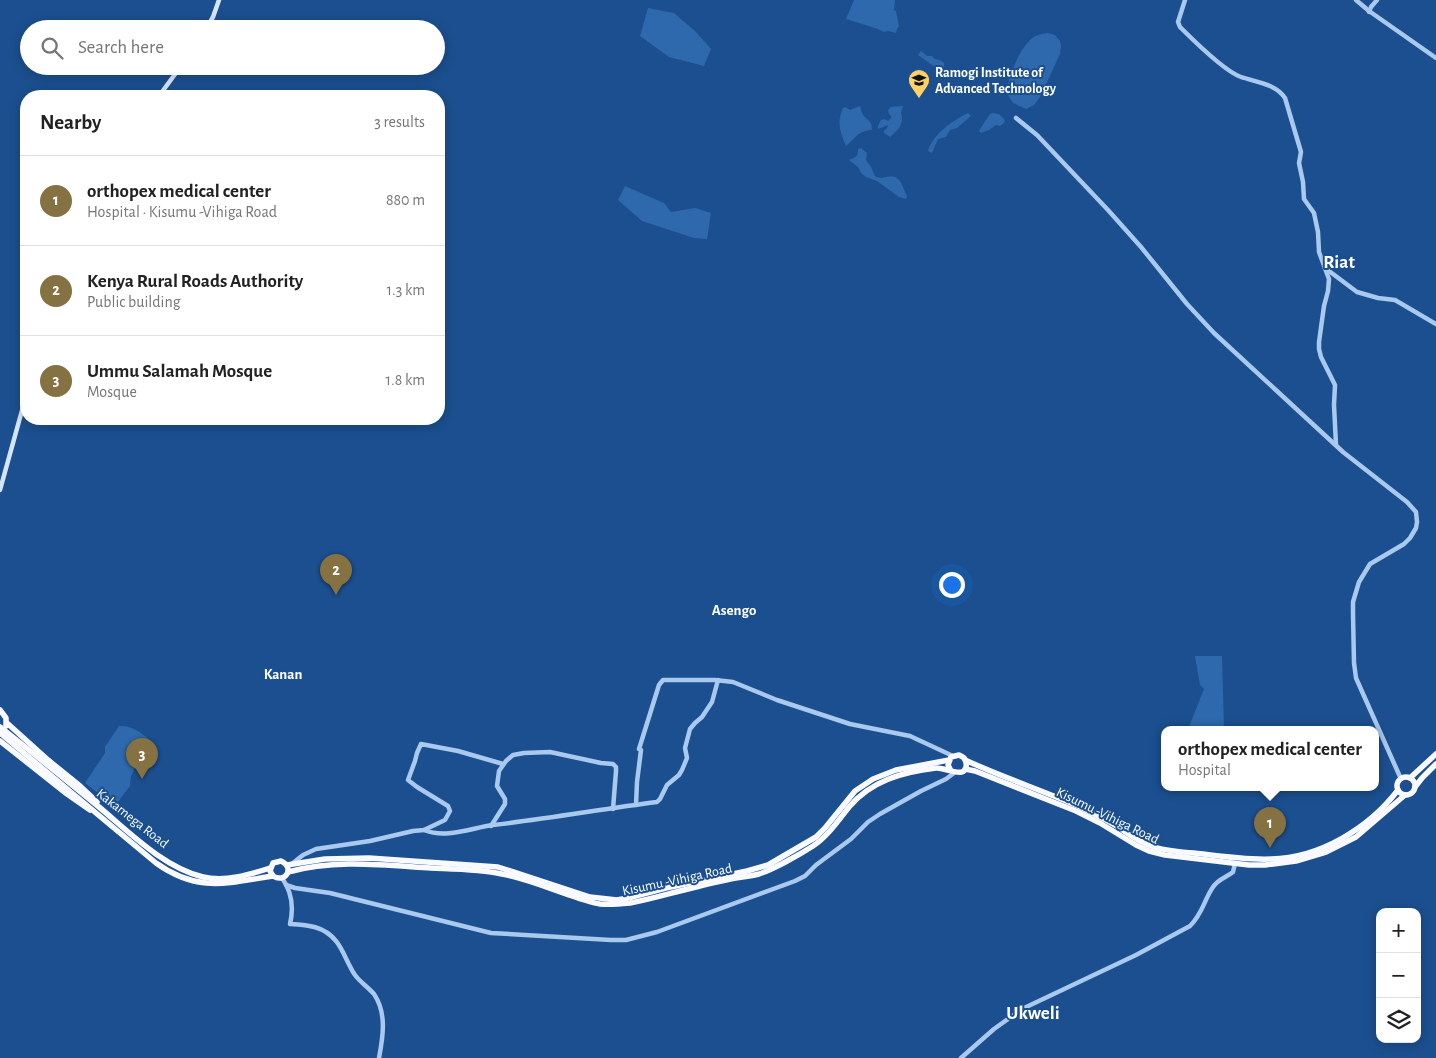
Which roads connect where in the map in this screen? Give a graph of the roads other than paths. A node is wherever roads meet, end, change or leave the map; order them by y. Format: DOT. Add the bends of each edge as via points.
graph roads {
  1 [pos="219,0"];
  2 [pos="1185,0"];
  3 [pos="1356,0"];
  4 [pos="1377,0"];
  5 [pos="1369,12"];
  6 [pos="210,20"];
  7 [pos="1436,58"];
  8 [pos="174,75"];
  9 [pos="163,90"];
  10 [pos="1016,118"];
  11 [pos="1324,267"];
  12 [pos="1436,324"];
  13 [pos="20,418"];
  14 [pos="1336,445"];
  15 [pos="0,490"];
  16 [pos="718,680"];
  17 [pos="0,710"];
  18 [pos="6,723"];
  19 [pos="1377,726"];
  20 [pos="0,727"];
  21 [pos="1379,730"];
  22 [pos="0,734"];
  23 [pos="0,741"];
  24 [pos="1436,754"];
  25 [pos="951,758"];
  26 [pos="965,760"];
  27 [pos="503,764"];
  28 [pos="1436,764"];
  29 [pos="965,769"];
  30 [pos="953,772"];
  31 [pos="1410,778"];
  32 [pos="1401,779"];
  33 [pos="1415,787"];
  34 [pos="1398,790"];
  35 [pos="1405,795"];
  36 [pos="636,805"];
  37 [pos="613,809"];
  38 [pos="98,810"];
  39 [pos="491,826"];
  40 [pos="424,830"];
  41 [pos="1235,863"];
  42 [pos="290,864"];
  43 [pos="270,868"];
  44 [pos="288,872"];
  45 [pos="273,876"];
  46 [pos="282,878"];
  47 [pos="286,884"];
  48 [pos="379,1058"];
  49 [pos="961,1058"];
  1 -- 6 [label="main road"];
  2 -- 11 [label="street" via="1178,22 1180,27 1229,70 1272,87 1285,98 1301,152 1299,163 1304,199 1314,213"];
  3 -- 5 [label="street"];
  4 -- 5 [label="street"];
  5 -- 7 [label="street"];
  8 -- 9 [label="main road"];
  10 -- 14 [label="street" via="1037,135 1134,238 1214,333"];
  11 -- 12 [label="street" via="1356,292 1395,300"];
  11 -- 14 [label="street" via="1329,281 1319,349 1335,385"];
  13 -- 15 [label="main road"];
  14 -- 19 [label="street" via="1407,502 1417,515 1416,528 1410,538 1370,564 1355,593 1352,613 1356,678"];
  16 -- 25 [label="street" via="739,684 850,724 910,736"];
  16 -- 36 [label="street" via="712,702 690,729 685,748 687,758 678,775 667,785 659,801"];
  16 -- 36 [label="street" via="662,680 640,750"];
  17 -- 18 [label="highway"];
  18 -- 22 [label="highway"];
  18 -- 38 [label="highway" via="92,796"];
  20 -- 38 [label="highway, Kakamega Road"];
  21 -- 32 [label="street"];
  22 -- 38 [label="highway"];
  23 -- 38 [label="highway" via="82,805"];
  24 -- 31 [label="highway"];
  25 -- 26 [label="highway" via="962,756"];
  25 -- 30 [label="highway" via="948,765"];
  25 -- 42 [label="highway, Kisumu -Vihiga Road" via="896,770 874,779 855,791 816,837 768,865 617,900 590,897 498,867 369,858"];
  26 -- 29 [label="highway"];
  26 -- 34 [label="highway, Kisumu -Vihiga Road" via="1078,806 1152,847 1228,858 1273,859 1323,847 1368,820"];
  27 -- 37 [label="street" via="517,753 550,752 613,764 616,767"];
  27 -- 39 [label="street" via="497,786 505,804"];
  27 -- 40 [label="street" via="421,744 408,780 447,804 450,811 445,820"];
  28 -- 33 [label="highway"];
  29 -- 30 [label="highway" via="960,773"];
  29 -- 41 [label="highway, Kisumu -Vihiga Road" via="1076,811 1149,852"];
  30 -- 44 [label="highway, Kisumu -Vihiga Road" via="939,768 896,776 875,784 814,845 770,870 631,903 598,904 520,878 487,871 359,864 324,865"];
  30 -- 47 [label="street" via="868,822 805,876 657,932 626,940 491,933"];
  31 -- 32 [label="highway"];
  31 -- 33 [label="highway"];
  32 -- 34 [label="highway" via="1397,784"];
  33 -- 35 [label="highway" via="1411,794"];
  34 -- 35 [label="highway"];
  35 -- 41 [label="highway, Kisumu -Vihiga Road" via="1356,836 1326,852 1281,864"];
  36 -- 37 [label="street"];
  37 -- 39 [label="street"];
  38 -- 43 [label="highway, Kakamega Road" via="149,849 193,874 215,879 239,877"];
  38 -- 45 [label="highway" via="156,863 184,878 208,884 230,884"];
  39 -- 40 [label="street" via="448,833"];
  40 -- 42 [label="street" via="316,849"];
  41 -- 49 [label="street" via="1233,872 1212,888 1203,909 1190,926 1136,956 1022,1009"];
  42 -- 43 [label="highway" via="278,860"];
  42 -- 44 [label="highway"];
  43 -- 45 [label="highway"];
  44 -- 46 [label="highway"];
  45 -- 46 [label="highway"];
  46 -- 47 [label="street"];
  47 -- 48 [label="street" via="293,908 290,924 319,928 333,938 356,976 376,999 383,1017"];
}
